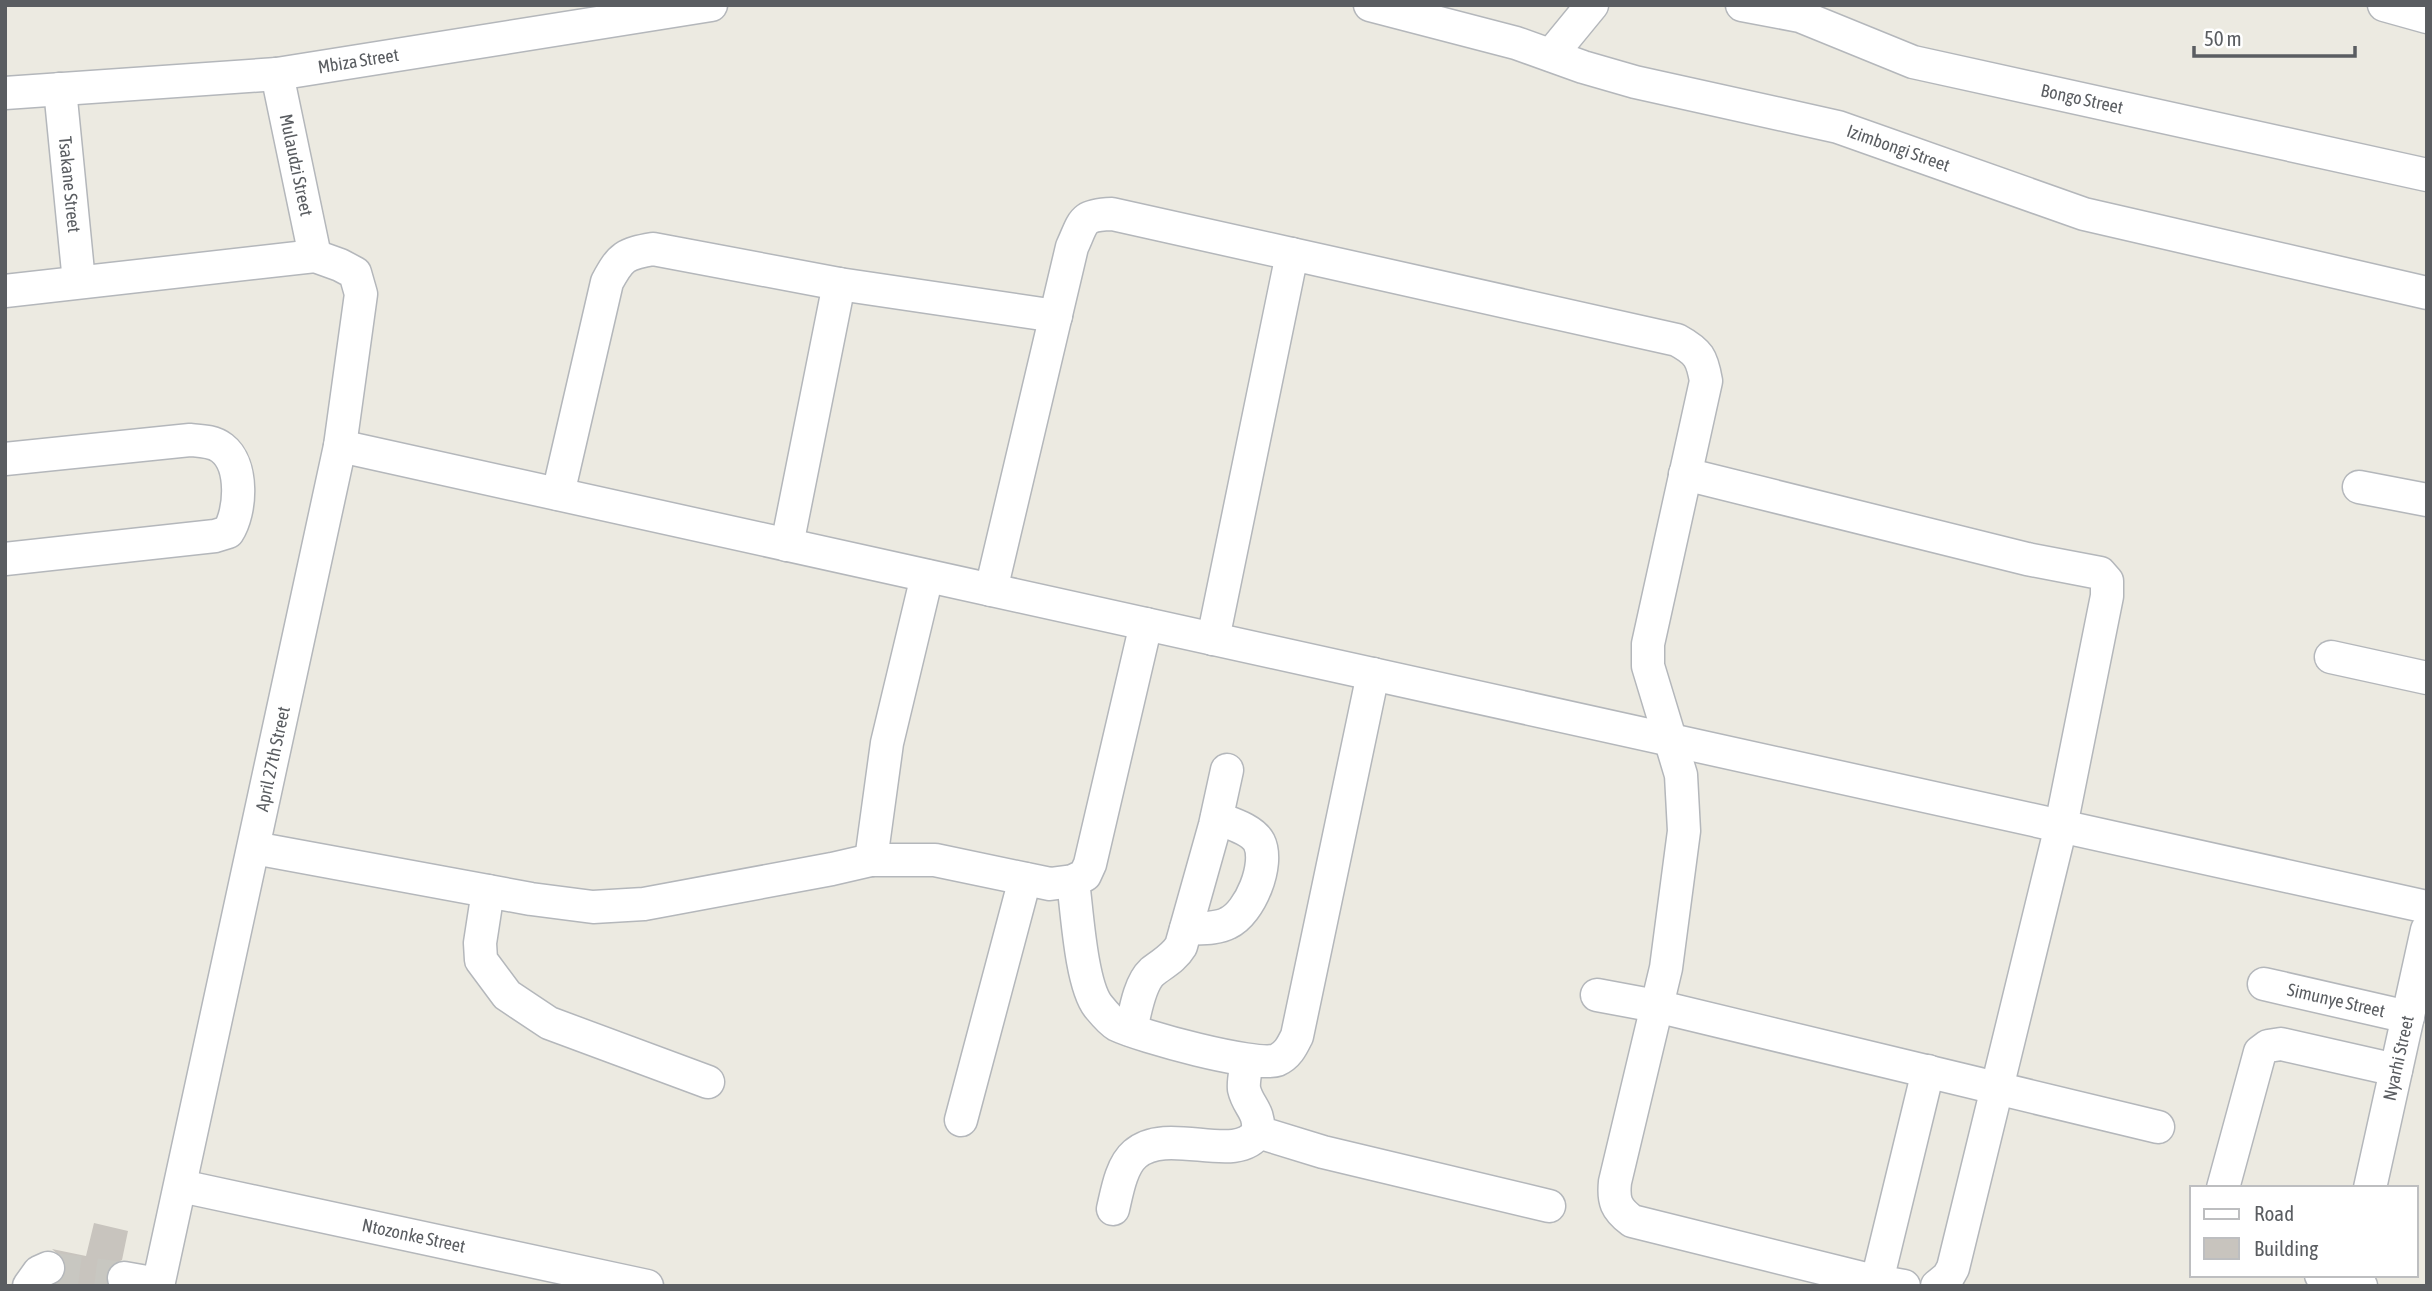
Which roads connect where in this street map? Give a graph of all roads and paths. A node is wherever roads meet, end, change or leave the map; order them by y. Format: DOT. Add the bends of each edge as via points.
graph roads {
  1 [pos="710,5"];
  2 [pos="1370,5"];
  3 [pos="1592,5"];
  4 [pos="1742,5"];
  5 [pos="2384,5"];
  6 [pos="1805,11"];
  7 [pos="2427,17"];
  8 [pos="1551,55"];
  9 [pos="276,74"];
  10 [pos="60,89"];
  11 [pos="5,93"];
  12 [pos="2427,175"];
  13 [pos="1292,254"];
  14 [pos="315,256"];
  15 [pos="79,282"];
  16 [pos="839,284"];
  17 [pos="5,290"];
  18 [pos="2427,293"];
  19 [pos="1056,316"];
  20 [pos="340,446"];
  21 [pos="5,459"];
  22 [pos="1685,474"];
  23 [pos="2359,487"];
  24 [pos="558,494"];
  25 [pos="2427,500"];
  26 [pos="787,545"];
  27 [pos="5,559"];
  28 [pos="927,576"];
  29 [pos="991,590"];
  30 [pos="1146,624"];
  31 [pos="1213,639"];
  32 [pos="2332,657"];
  33 [pos="1373,674"];
  34 [pos="2427,678"];
  35 [pos="1672,740"];
  36 [pos="1227,771"];
  37 [pos="1217,818"];
  38 [pos="2061,826"];
  39 [pos="254,848"];
  40 [pos="871,860"];
  41 [pos="1025,879"];
  42 [pos="1073,881"];
  43 [pos="488,891"];
  44 [pos="2427,907"];
  45 [pos="1186,929"];
  46 [pos="2427,930"];
  47 [pos="2264,984"];
  48 [pos="1597,995"];
  49 [pos="1656,1006"];
  50 [pos="2408,1017"];
  51 [pos="1131,1030"];
  52 [pos="1247,1061"];
  53 [pos="2396,1070"];
  54 [pos="1928,1071"];
  55 [pos="708,1082"];
  56 [pos="1996,1088"];
  57 [pos="961,1120"];
  58 [pos="2158,1127"];
  59 [pos="1258,1132"];
  60 [pos="181,1186"];
  61 [pos="2224,1186"];
  62 [pos="2370,1186"];
  63 [pos="1549,1206"];
  64 [pos="1113,1209"];
  65 [pos="124,1278"];
  66 [pos="1891,1283"];
  67 [pos="158,1285"];
  68 [pos="647,1286"];
  69 [pos="1937,1286"];
  1 -- 9 [label="street, Mbiza Street"];
  2 -- 8 [label="street, Izimbongi Street"];
  3 -- 8 [label="street"];
  4 -- 6 [label="street, Bongo Street"];
  5 -- 7 [label="street"];
  6 -- 12 [label="street, Bongo Street" via="1913,62"];
  8 -- 18 [label="street, Izimbongi Street" via="1635,82 1838,127 2084,214"];
  9 -- 10 [label="street, Mbiza Street"];
  9 -- 14 [label="street, Mulaudzi Street"];
  10 -- 11 [label="street, Mbiza Street"];
  10 -- 15 [label="street, Tsakane Street"];
  13 -- 19 [label="street" via="1112,214 1093,215 1082,224 1072,247"];
  13 -- 22 [label="street" via="1677,340 1690,347 1703,363 1706,382"];
  13 -- 31 [label="street"];
  14 -- 15 [label="street"];
  14 -- 20 [label="street, April 27th Street" via="355,273 362,294"];
  15 -- 17 [label="street"];
  16 -- 19 [label="street"];
  16 -- 24 [label="street" via="653,249 619,261 607,282"];
  16 -- 26 [label="street"];
  19 -- 29 [label="street"];
  20 -- 24 [label="street"];
  20 -- 39 [label="street, April 27th Street"];
  21 -- 27 [label="street" via="206,441 232,458 238,499 236,520 228,532 215,536"];
  22 -- 35 [label="street" via="1648,644 1648,666"];
  22 -- 38 [label="street" via="2104,576 2107,596"];
  23 -- 25 [label="street"];
  24 -- 26 [label="street"];
  26 -- 28 [label="street"];
  28 -- 29 [label="street"];
  28 -- 40 [label="street" via="887,743"];
  29 -- 30 [label="street"];
  30 -- 31 [label="street"];
  30 -- 42 [label="street" via="1090,864 1085,875"];
  31 -- 33 [label="street"];
  32 -- 34 [label="street"];
  33 -- 35 [label="street"];
  33 -- 52 [label="street" via="1297,1036 1287,1053 1275,1060"];
  35 -- 38 [label="street"];
  35 -- 49 [label="street" via="1681,775 1684,831 1666,968"];
  36 -- 37 [label="street"];
  37 -- 45 [label="street"];
  37 -- 45 [label="street" via="1258,841 1258,877 1245,910 1235,919 1225,925"];
  38 -- 44 [label="street"];
  38 -- 56 [label="street"];
  39 -- 43 [label="street"];
  39 -- 60 [label="street, April 27th Street"];
  40 -- 41 [label="street" via="935,860"];
  40 -- 43 [label="street" via="616,907"];
  41 -- 42 [label="street" via="1050,884"];
  41 -- 57 [label="street"];
  42 -- 51 [label="street" via="1087,979 1096,1004 1114,1024"];
  43 -- 55 [label="street" via="481,960 507,995 549,1023"];
  45 -- 51 [label="street" via="1174,957 1150,973"];
  46 -- 50 [label="street, Nyarhi Street"];
  47 -- 50 [label="street, Simunye Street"];
  48 -- 49 [label="street"];
  49 -- 54 [label="street"];
  49 -- 66 [label="street" via="1615,1182 1614,1202 1620,1212 1632,1221"];
  50 -- 53 [label="street, Nyarhi Street"];
  51 -- 52 [label="street"];
  52 -- 59 [label="street" via="1245,1093 1258,1115"];
  53 -- 61 [label="street" via="2281,1044 2268,1046 2260,1052"];
  53 -- 62 [label="street, Nyarhi Street"];
  54 -- 56 [label="street"];
  54 -- 66 [label="street"];
  56 -- 58 [label="street"];
  56 -- 69 [label="street" via="1953,1268"];
  59 -- 63 [label="street"];
  59 -- 64 [label="street" via="1247,1143 1235,1146 1166,1141 1147,1147 1127,1165"];
  60 -- 67 [label="street, April 27th Street"];
  60 -- 68 [label="street, Ntozonke Street"];
  65 -- 67 [label="street"];
}
